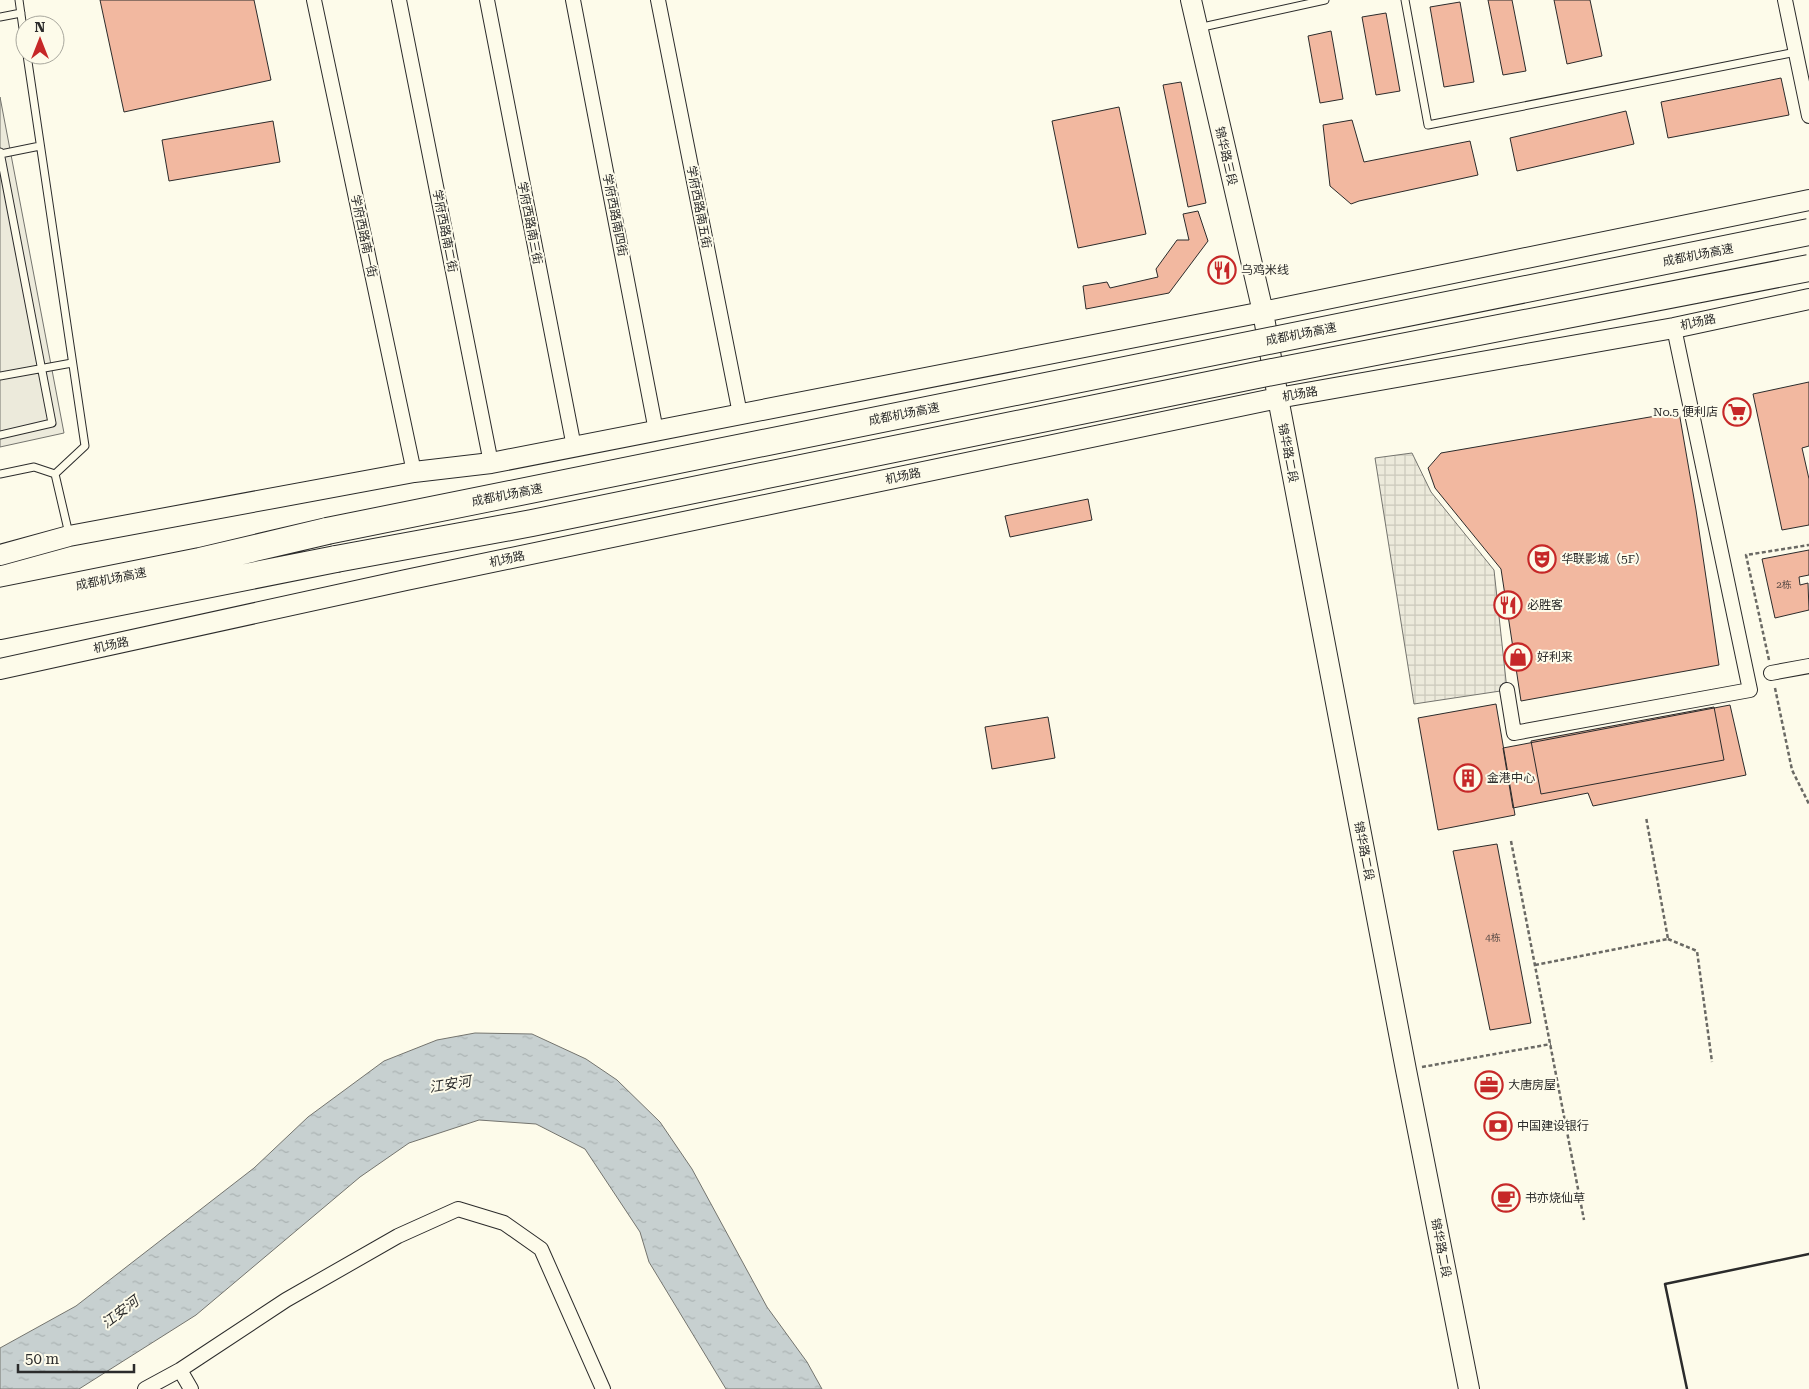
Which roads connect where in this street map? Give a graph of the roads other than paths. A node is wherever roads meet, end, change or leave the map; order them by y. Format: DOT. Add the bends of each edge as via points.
graph roads {
  1 [pos="19,0"];
  2 [pos="314,0"];
  3 [pos="399,0"];
  4 [pos="487,0"];
  5 [pos="573,0"];
  6 [pos="658,0"];
  7 [pos="1190,0"];
  8 [pos="1325,0"];
  9 [pos="1405,0"];
  10 [pos="1785,0"];
  11 [pos="21,12"];
  12 [pos="21,15"];
  13 [pos="0,17"];
  14 [pos="1196,28"];
  15 [pos="1796,52"];
  16 [pos="28,65"];
  17 [pos="1809,116"];
  18 [pos="40,146"];
  19 [pos="0,154"];
  20 [pos="1809,200"];
  21 [pos="1809,232"];
  22 [pos="1809,268"];
  23 [pos="1809,299"];
  24 [pos="1263,312"];
  25 [pos="1674,328"];
  26 [pos="72,363"];
  27 [pos="42,368"];
  28 [pos="0,376"];
  29 [pos="1278,398"];
  30 [pos="740,414"];
  31 [pos="656,431"];
  32 [pos="0,435"];
  33 [pos="574,447"];
  34 [pos="491,463"];
  35 [pos="414,472"];
  36 [pos="0,474"];
  37 [pos="55,474"];
  38 [pos="69,536"];
  39 [pos="0,554"];
  40 [pos="0,601"];
  41 [pos="0,626"];
  42 [pos="1809,666"];
  43 [pos="0,669"];
  44 [pos="1771,673"];
  45 [pos="1507,690"];
  46 [pos="180,1370"];
  47 [pos="145,1389"];
  48 [pos="191,1389"];
  49 [pos="602,1389"];
  50 [pos="1469,1389"];
  1 -- 11 [label="lane"];
  2 -- 35 [label="street, 学府西路南一街"];
  3 -- 34 [label="street, 学府西路南二街"];
  4 -- 33 [label="street, 学府西路南三街"];
  5 -- 31 [label="street, 学府西路南四街"];
  6 -- 30 [label="street, 学府西路南五街"];
  7 -- 14 [label="main road, 锦华路三段"];
  8 -- 14 [label="lane"];
  9 -- 15 [label="lane" via="1428,125"];
  10 -- 15 [label="street"];
  11 -- 12 [label="lane"];
  11 -- 13 [label="lane"];
  14 -- 24 [label="main road, 锦华路三段"];
  15 -- 17 [label="street"];
  16 -- 18 [label="lane"];
  18 -- 19 [label="lane"];
  18 -- 26 [label="lane"];
  19 -- 27 [label="lane"];
  20 -- 24 [label="main road"];
  21 -- 40 [label="highway, 成都机场高速, bridge" via="327,531 200,561"];
  22 -- 41 [label="highway, 成都机场高速, bridge" via="1256,374 532,523"];
  23 -- 25 [label="main road, 机场路"];
  24 -- 29 [label="main road, 锦华路二段"];
  24 -- 30 [label="main road"];
  25 -- 29 [label="main road, 机场路"];
  25 -- 45 [label="street" via="1750,690 1514,733"];
  26 -- 27 [label="lane"];
  26 -- 37 [label="lane" via="85,446"];
  27 -- 28 [label="lane"];
  27 -- 32 [label="lane" via="52,423"];
  29 -- 43 [label="main road, 机场路" via="415,578"];
  29 -- 50 [label="main road, 锦华路二段"];
  30 -- 31 [label="main road"];
  31 -- 33 [label="main road"];
  33 -- 34 [label="main road"];
  34 -- 35 [label="main road"];
  35 -- 38 [label="main road"];
  36 -- 37 [label="lane" via="34,467"];
  37 -- 38 [label="lane"];
  38 -- 39 [label="main road"];
  42 -- 44 [label="street"];
  46 -- 47 [label="street"];
  46 -- 48 [label="street"];
  46 -- 49 [label="street" via="295,1295 398,1236 458,1210 504,1223 540,1249"];
}
